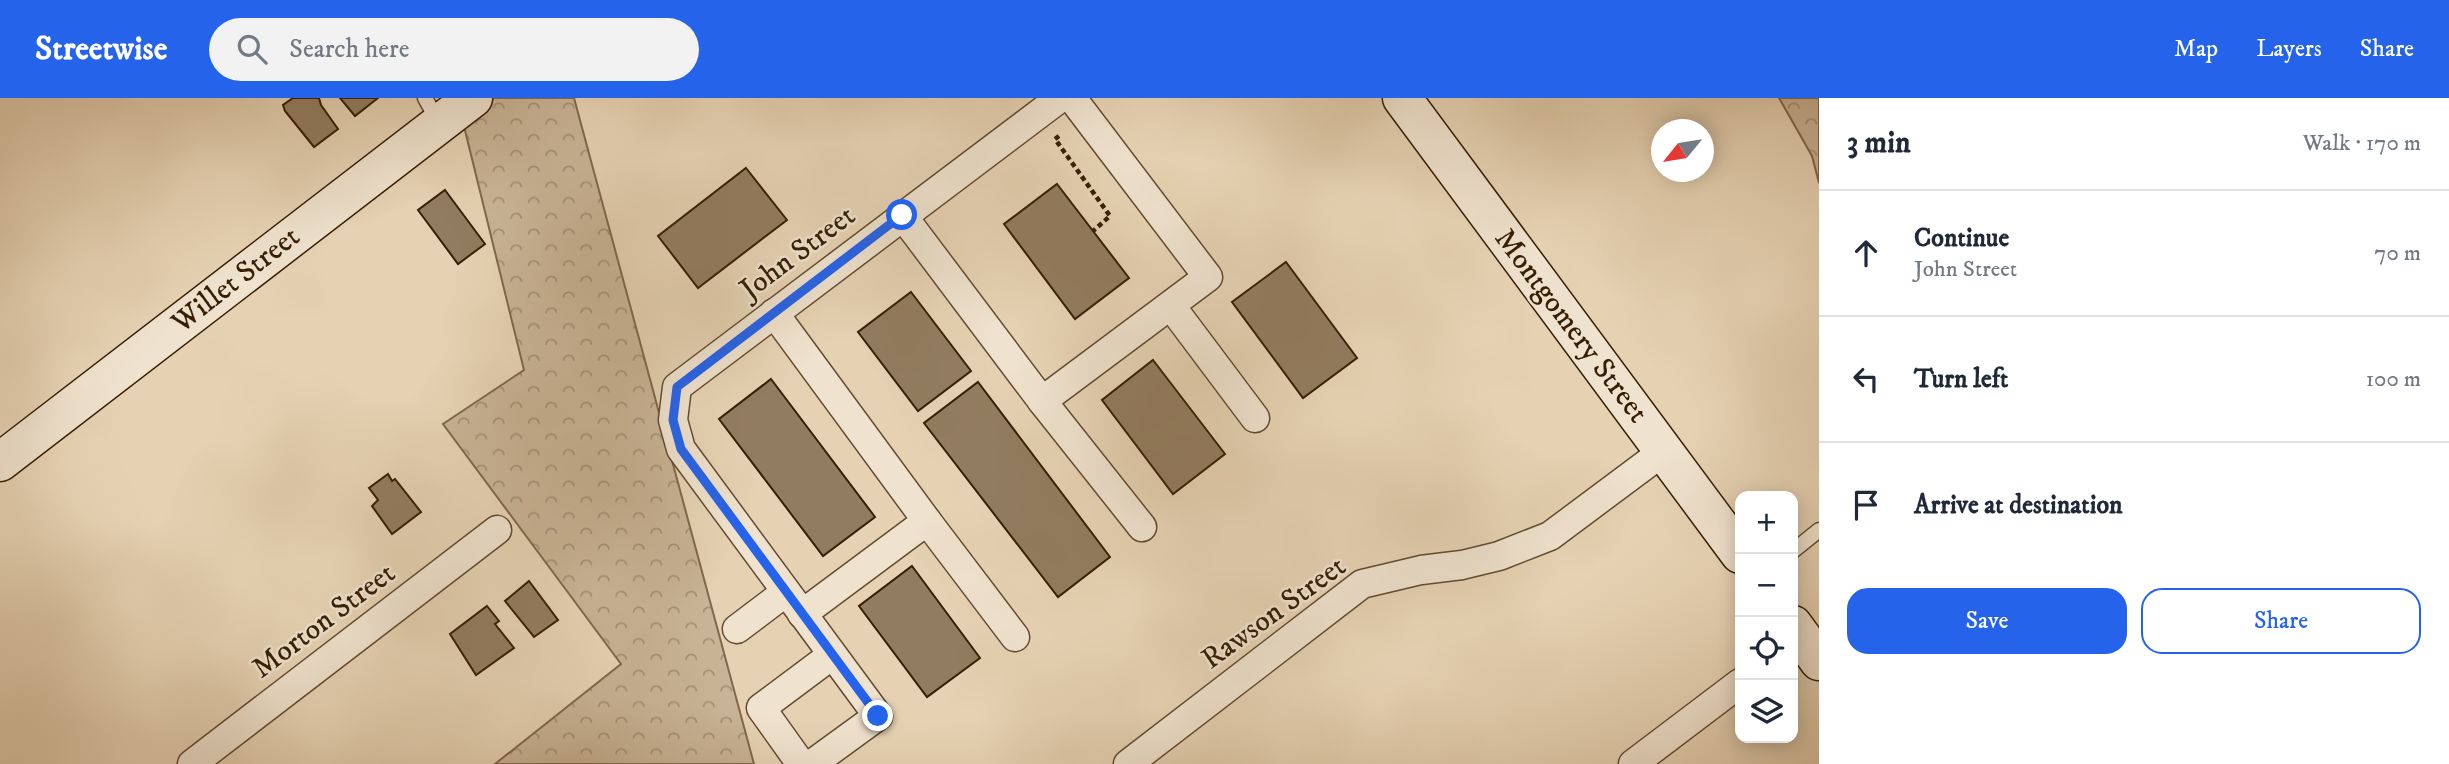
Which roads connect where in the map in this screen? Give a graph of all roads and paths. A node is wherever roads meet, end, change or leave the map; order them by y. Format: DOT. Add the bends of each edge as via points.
graph roads {
  1 [pos="473,98"];
  2 [pos="1060,98"];
  3 [pos="1072,98"];
  4 [pos="1402,98"];
  5 [pos="432,111"];
  6 [pos="1063,133"];
  7 [pos="902,215"];
  8 [pos="1093,231"];
  9 [pos="1171,306"];
  10 [pos="774,313"];
  11 [pos="1042,401"];
  12 [pos="1255,418"];
  13 [pos="1664,452"];
  14 [pos="0,462"];
  15 [pos="927,521"];
  16 [pos="1142,527"];
  17 [pos="497,530"];
  18 [pos="1819,530"];
  19 [pos="1735,547"];
  20 [pos="1798,547"];
  21 [pos="794,603"];
  22 [pos="737,629"];
  23 [pos="1014,637"];
  24 [pos="832,655"];
  25 [pos="1735,687"];
  26 [pos="192,764"];
  27 [pos="801,764"];
  28 [pos="812,764"];
  29 [pos="1128,764"];
  30 [pos="1633,764"];
  1 -- 5 [label="street, Willet Street"];
  2 -- 7 [label="street, John Street"];
  3 -- 9 [label="street" via="1208,277"];
  4 -- 13 [label="street, Montgomery Street"];
  5 -- 14 [label="street, Willet Street"];
  6 -- 8 [label="path" via="1055,139 1110,216"];
  7 -- 10 [label="street, John Street"];
  7 -- 11 [label="street"];
  9 -- 11 [label="street"];
  9 -- 12 [label="street"];
  10 -- 15 [label="street"];
  10 -- 21 [label="street, John Street" via="677,387 673,420 681,449"];
  11 -- 16 [label="street"];
  13 -- 19 [label="street, Montgomery Street"];
  13 -- 29 [label="street, Rawson Street" via="1550,536 1499,556 1362,584"];
  15 -- 21 [label="street"];
  15 -- 23 [label="street"];
  17 -- 26 [label="street, Morton Street"];
  18 -- 20 [label="lane"];
  21 -- 22 [label="street"];
  21 -- 24 [label="street"];
  24 -- 27 [label="street" via="761,708"];
  24 -- 28 [label="street" via="878,716"];
  25 -- 30 [label="street"];
}
